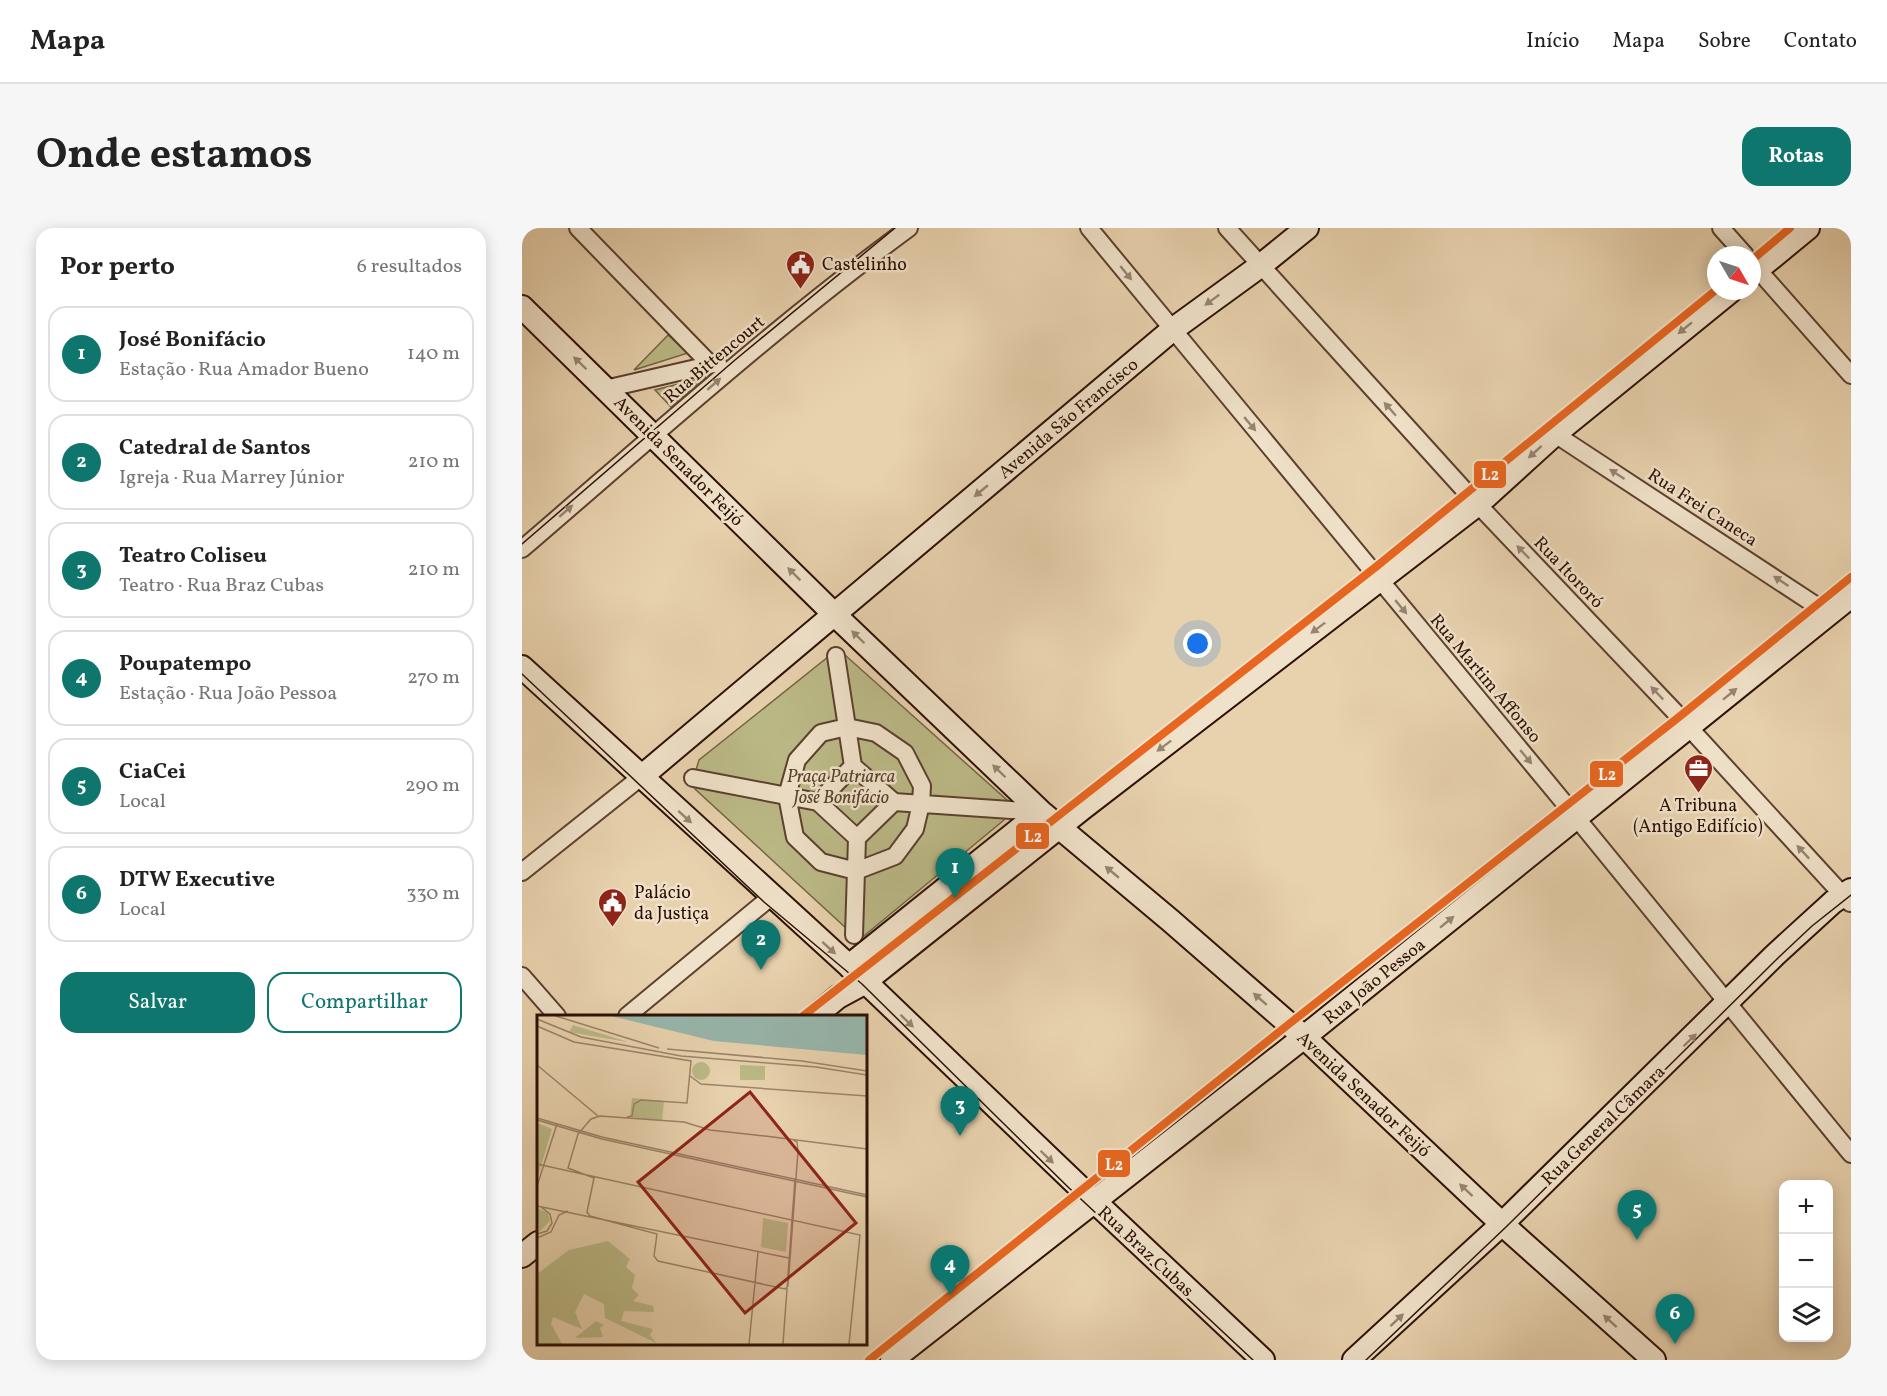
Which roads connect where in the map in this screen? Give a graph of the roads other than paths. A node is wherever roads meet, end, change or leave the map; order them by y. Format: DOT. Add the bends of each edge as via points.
graph roads {
  1 [pos="578,228"];
  2 [pos="909,228"];
  3 [pos="1089,228"];
  4 [pos="1227,228"];
  5 [pos="1306,228"];
  6 [pos="1721,228"];
  7 [pos="1808,228"];
  8 [pos="1736,246"];
  9 [pos="1761,259"];
  10 [pos="1260,266"];
  11 [pos="1761,275"];
  12 [pos="1720,300"];
  13 [pos="522,307"];
  14 [pos="1172,330"];
  15 [pos="742,359"];
  16 [pos="710,364"];
  17 [pos="1851,375"];
  18 [pos="606,389"];
  19 [pos="1555,434"];
  20 [pos="654,436"];
  21 [pos="1478,504"];
  22 [pos="522,549"];
  23 [pos="1380,581"];
  24 [pos="1851,596"];
  25 [pos="1829,614"];
  26 [pos="835,615"];
  27 [pos="836,656"];
  28 [pos="522,667"];
  29 [pos="847,727"];
  30 [pos="1688,727"];
  31 [pos="853,766"];
  32 [pos="641,777"];
  33 [pos="693,778"];
  34 [pos="787,796"];
  35 [pos="818,802"];
  36 [pos="894,802"];
  37 [pos="921,804"];
  38 [pos="1041,812"];
  39 [pos="1576,818"];
  40 [pos="1059,828"];
  41 [pos="858,838"];
  42 [pos="856,871"];
  43 [pos="522,872"];
  44 [pos="772,896"];
  45 [pos="1848,896"];
  46 [pos="854,935"];
  47 [pos="857,973"];
  48 [pos="522,976"];
  49 [pos="1726,1004"];
  50 [pos="555,1015"];
  51 [pos="629,1015"];
  52 [pos="816,1015"];
  53 [pos="1304,1037"];
  54 [pos="1851,1154"];
  55 [pos="1094,1201"];
  56 [pos="1502,1224"];
  57 [pos="537,1244"];
  58 [pos="522,1256"];
  59 [pos="892,1360"];
  60 [pos="1263,1360"];
  61 [pos="1354,1360"];
  62 [pos="1654,1360"];
  1 -- 16 [label="street"];
  2 -- 15 [label="street, Rua Bittencourt"];
  3 -- 14 [label="street, Rua Martim Affonso, one-way"];
  4 -- 10 [label="street, Rua Itororó"];
  5 -- 10 [label="street, Avenida São Francisco"];
  6 -- 8 [label="street"];
  7 -- 9 [label="street"];
  10 -- 14 [label="street, Avenida São Francisco, one-way"];
  21 -- 10 [label="street, Rua Itororó, one-way"];
  11 -- 17 [label="street"];
  12 -- 19 [label="street, one-way"];
  18 -- 13 [label="street, Avenida Senador Feijó, one-way"];
  14 -- 23 [label="street, Rua Martim Affonso, one-way"];
  14 -- 26 [label="street, Avenida São Francisco, one-way"];
  15 -- 16 [label="street"];
  20 -- 15 [label="street, Rua Bittencourt, one-way"];
  16 -- 18 [label="street"];
  18 -- 20 [label="street, Avenida Senador Feijó"];
  19 -- 21 [label="street, one-way"];
  25 -- 19 [label="street, Rua Frei Caneca, one-way"];
  22 -- 20 [label="street, Rua Bittencourt, one-way"];
  26 -- 20 [label="street, Avenida Senador Feijó, one-way"];
  21 -- 23 [label="street"];
  30 -- 21 [label="street, Rua Itororó, one-way"];
  23 -- 39 [label="street, Rua Martim Affonso, one-way"];
  23 -- 40 [label="street, one-way"];
  24 -- 25 [label="street, Rua João Pessoa"];
  30 -- 25 [label="street, Rua João Pessoa, one-way"];
  26 -- 32 [label="street"];
  38 -- 26 [label="street, one-way"];
  27 -- 29 [label="street"];
  28 -- 32 [label="street"];
  29 -- 31 [label="street"];
  29 -- 34 [label="street" via="821,733 797,760"];
  29 -- 37 [label="street" via="876,733 905,753 922,786"];
  30 -- 39 [label="street, Rua João Pessoa"];
  45 -- 30 [label="street, Rua Itororó, one-way"];
  31 -- 35 [label="street"];
  31 -- 36 [label="street"];
  32 -- 43 [label="street"];
  32 -- 44 [label="street, one-way"];
  33 -- 34 [label="street"];
  34 -- 35 [label="street"];
  34 -- 42 [label="street" via="795,837 821,862"];
  35 -- 41 [label="street"];
  36 -- 37 [label="street"];
  36 -- 41 [label="street"];
  37 -- 38 [label="street"];
  37 -- 42 [label="street" via="915,830 895,856"];
  38 -- 40 [label="street, Avenida Senador Feijó"];
  38 -- 47 [label="street"];
  39 -- 49 [label="street, Rua Martim Affonso"];
  53 -- 39 [label="street, Rua João Pessoa, one-way"];
  40 -- 47 [label="street"];
  53 -- 40 [label="street, Avenida Senador Feijó, one-way"];
  41 -- 42 [label="street"];
  42 -- 46 [label="street"];
  44 -- 47 [label="street, one-way"];
  44 -- 51 [label="street"];
  45 -- 49 [label="street, Rua General Câmara" via="1775,955"];
  47 -- 52 [label="street" via="838,997"];
  47 -- 55 [label="street, Rua Braz Cubas, one-way"];
  48 -- 50 [label="street"];
  49 -- 54 [label="street, Rua Martim Affonso"];
  56 -- 49 [label="street, Rua General Câmara, one-way"];
  53 -- 55 [label="street, Rua João Pessoa"];
  56 -- 53 [label="street, Avenida Senador Feijó, one-way"];
  55 -- 59 [label="street, Rua João Pessoa"];
  55 -- 60 [label="street, Rua Braz Cubas"];
  61 -- 56 [label="street, Rua General Câmara, one-way"];
  62 -- 56 [label="street, Avenida Senador Feijó, one-way"];
  57 -- 58 [label="street"];
}
